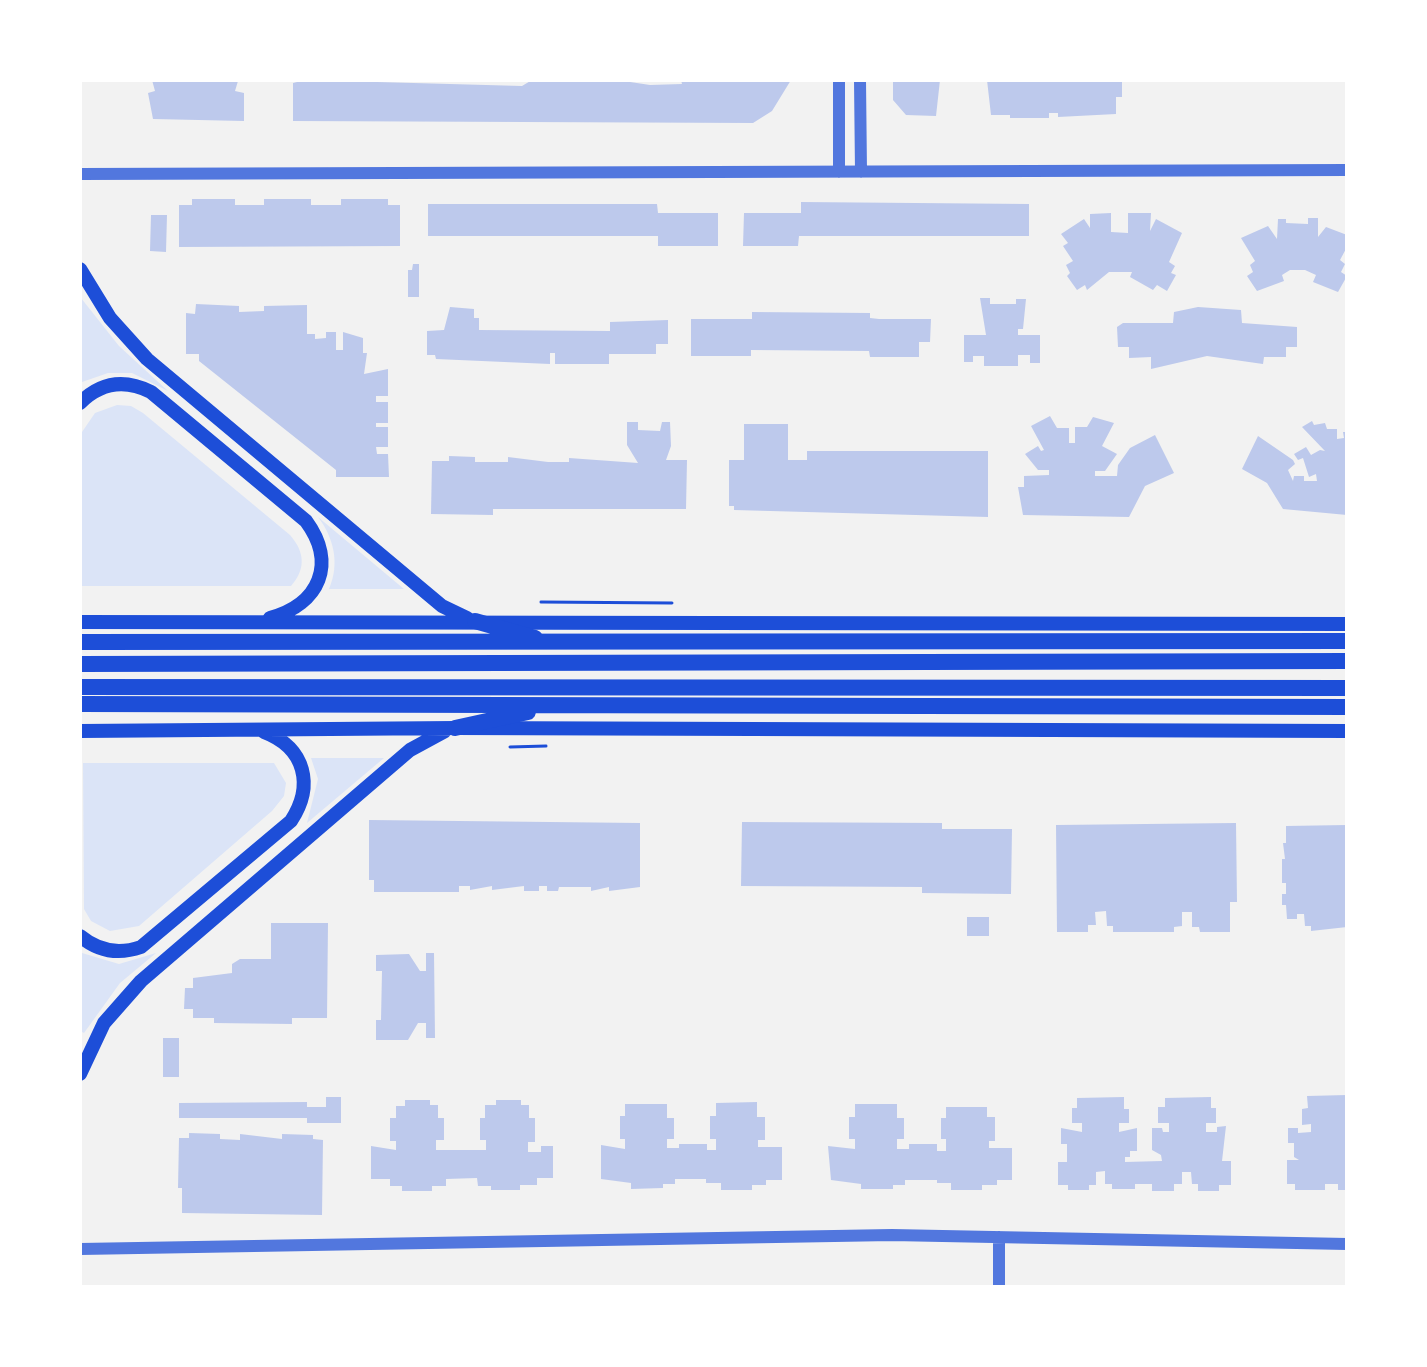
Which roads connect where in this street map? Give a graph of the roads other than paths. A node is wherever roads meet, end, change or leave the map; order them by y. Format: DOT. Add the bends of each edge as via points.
graph roads {
  1 [pos="839,80"];
  2 [pos="860,80"];
  3 [pos="1347,170"];
  4 [pos="839,172"];
  5 [pos="861,172"];
  6 [pos="80,174"];
  7 [pos="80,269"];
  8 [pos="80,403"];
  9 [pos="475,621"];
  10 [pos="80,622"];
  11 [pos="242,623"];
  12 [pos="1347,624"];
  13 [pos="1347,641"];
  14 [pos="80,642"];
  15 [pos="980,642"];
  16 [pos="556,643"];
  17 [pos="1094,661"];
  18 [pos="1347,661"];
  19 [pos="80,664"];
  20 [pos="80,687"];
  21 [pos="1224,688"];
  22 [pos="1347,688"];
  23 [pos="204,696"];
  24 [pos="80,704"];
  25 [pos="563,705"];
  26 [pos="1301,707"];
  27 [pos="1347,707"];
  28 [pos="455,728"];
  29 [pos="252,729"];
  30 [pos="80,731"];
  31 [pos="1347,731"];
  32 [pos="80,936"];
  33 [pos="80,1074"];
  34 [pos="999,1237"];
  35 [pos="1347,1244"];
  36 [pos="80,1249"];
  37 [pos="999,1287"];
  1 -- 4 [label="street"];
  2 -- 5 [label="street"];
  3 -- 5 [label="street"];
  4 -- 5 [label="street"];
  4 -- 6 [label="street"];
  7 -- 9 [label="main road" via="110,318 147,359 442,606"];
  8 -- 11 [label="main road" via="97,388 111,385 151,392 306,521 323,559 311,592 289,611"];
  9 -- 11 [label="main road"];
  9 -- 12 [label="main road"];
  9 -- 16 [label="highway"];
  10 -- 11 [label="main road"];
  13 -- 15 [label="highway"];
  14 -- 16 [label="highway"];
  15 -- 16 [label="highway"];
  15 -- 17 [label="highway"];
  17 -- 18 [label="highway"];
  17 -- 19 [label="highway"];
  20 -- 23 [label="highway"];
  21 -- 22 [label="highway"];
  21 -- 23 [label="highway"];
  21 -- 26 [label="highway"];
  23 -- 24 [label="highway"];
  23 -- 25 [label="highway"];
  25 -- 26 [label="highway"];
  25 -- 28 [label="highway"];
  26 -- 27 [label="highway"];
  28 -- 29 [label="main road"];
  28 -- 31 [label="main road"];
  28 -- 33 [label="main road" via="410,750 141,981 104,1023"];
  29 -- 30 [label="main road"];
  29 -- 32 [label="main road" via="281,741 303,767 304,798 291,821 141,947 106,950"];
  34 -- 35 [label="street"];
  34 -- 36 [label="street"];
  34 -- 37 [label="street"];
}
